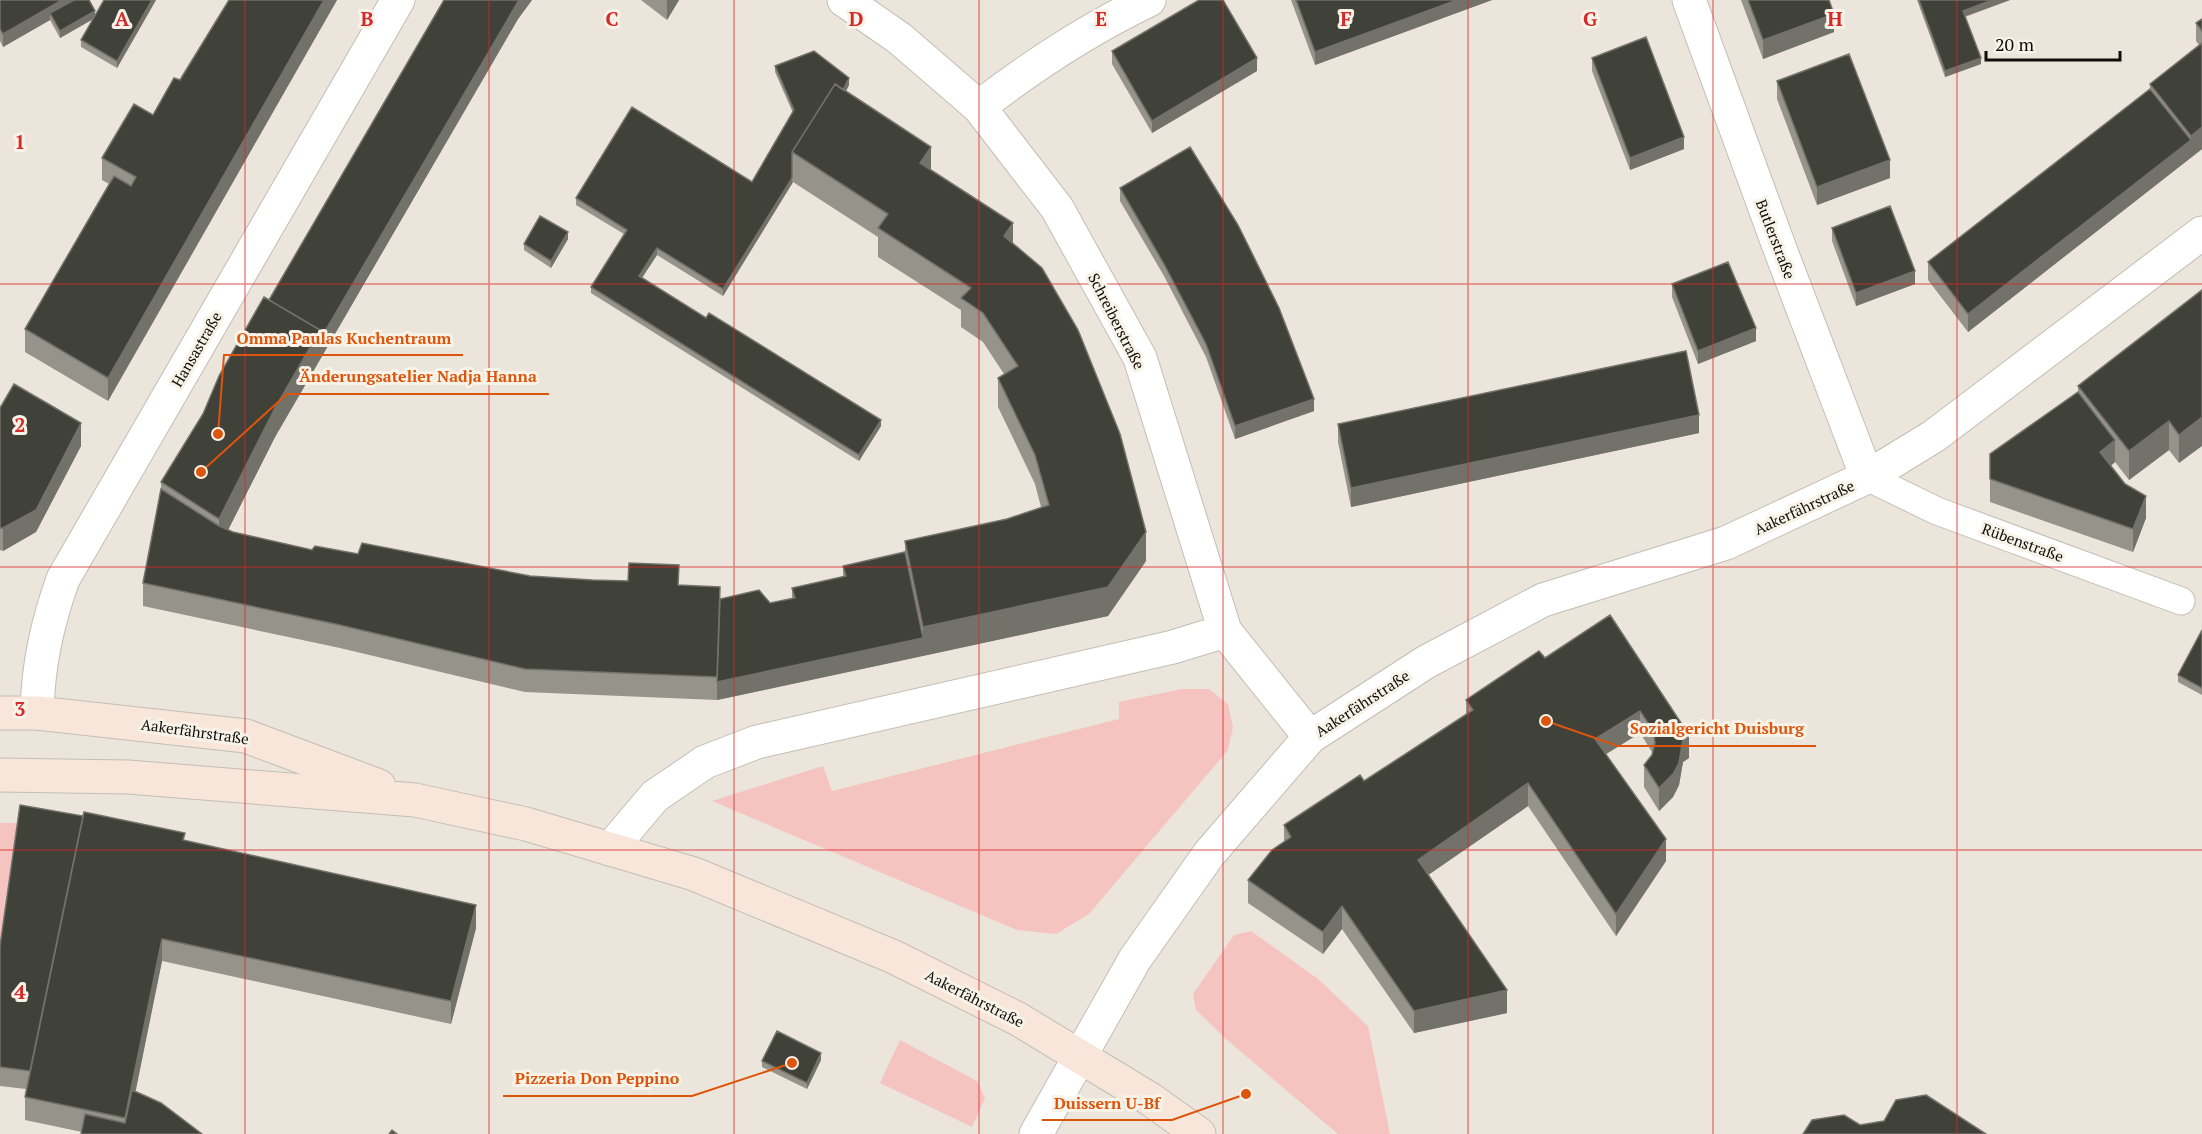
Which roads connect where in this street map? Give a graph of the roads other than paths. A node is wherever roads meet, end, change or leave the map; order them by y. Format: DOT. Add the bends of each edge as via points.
graph roads {
  1 [pos="398,0"];
  2 [pos="844,0"];
  3 [pos="1149,0"];
  4 [pos="1689,0"];
  5 [pos="980,107"];
  6 [pos="2202,232"];
  7 [pos="1867,477"];
  8 [pos="2181,601"];
  9 [pos="1225,631"];
  10 [pos="0,713"];
  11 [pos="37,713"];
  12 [pos="1310,737"];
  13 [pos="0,775"];
  14 [pos="415,800"];
  15 [pos="610,849"];
  16 [pos="1080,1056"];
  17 [pos="1036,1134"];
  18 [pos="1199,1134"];
  1 -- 11 [label="street, Hansastraße" via="63,579 40,662"];
  2 -- 5 [label="street, Schreiberstraße" via="899,38"];
  3 -- 5 [label="street" via="1105,21 1016,78"];
  4 -- 7 [label="street, Butlerstraße"];
  5 -- 9 [label="street, Schreiberstraße" via="1057,208 1140,358"];
  6 -- 7 [label="street, Aakerfährstraße" via="1934,436"];
  7 -- 8 [label="lane, Rübenstraße" via="1937,511"];
  7 -- 12 [label="street, Aakerfährstraße" via="1726,543 1543,600 1426,662"];
  9 -- 12 [label="street, Schreiberstraße"];
  9 -- 15 [label="street" via="1173,647 757,742 705,762 655,796"];
  10 -- 11 [label="main road, Aakerfährstraße"];
  11 -- 14 [label="main road, Aakerfährstraße" via="246,736"];
  12 -- 16 [label="street, Aakerfährstraße" via="1209,855 1135,959"];
  13 -- 14 [label="main road, Aakerfährstraße" via="128,777"];
  14 -- 15 [label="main road, Aakerfährstraße" via="525,824"];
  15 -- 16 [label="main road, Aakerfährstraße" via="694,874 894,957 1018,1019"];
  16 -- 17 [label="street"];
  16 -- 18 [label="main road"];
}
